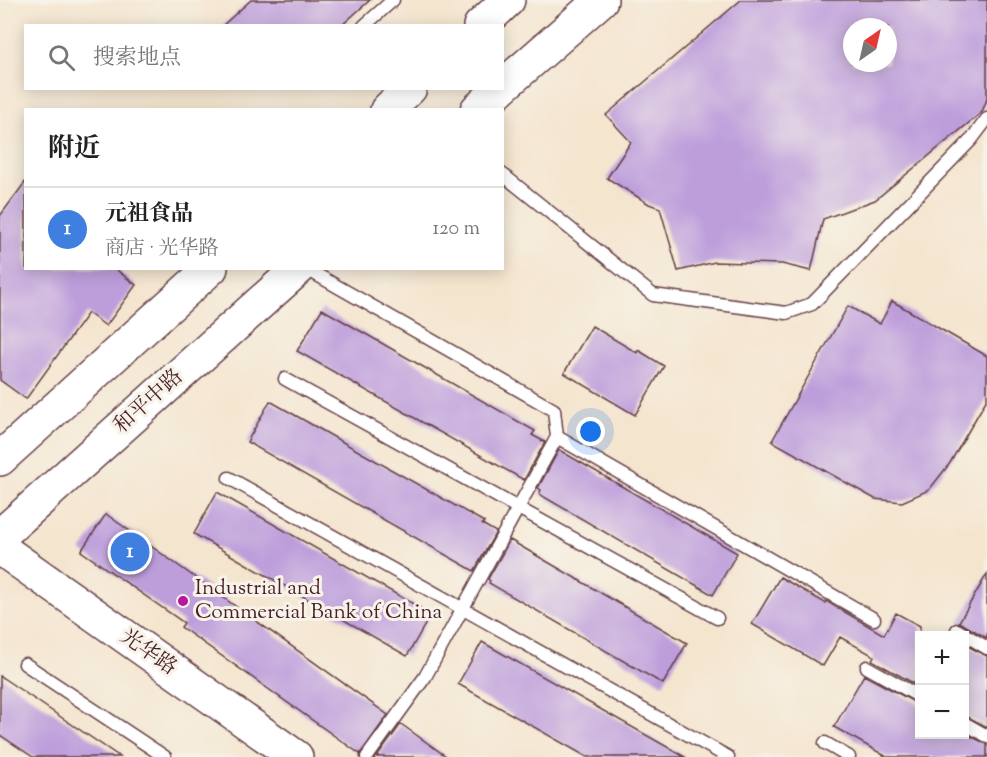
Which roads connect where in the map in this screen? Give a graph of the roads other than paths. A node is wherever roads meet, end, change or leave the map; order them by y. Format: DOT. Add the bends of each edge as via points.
graph roads {
  1 [pos="393,0"];
  2 [pos="508,0"];
  3 [pos="601,0"];
  4 [pos="366,24"];
  5 [pos="482,24"];
  6 [pos="504,86"];
  7 [pos="500,90"];
  8 [pos="479,108"];
  9 [pos="987,119"];
  10 [pos="504,176"];
  11 [pos="209,270"];
  12 [pos="297,270"];
  13 [pos="309,270"];
  14 [pos="285,379"];
  15 [pos="557,437"];
  16 [pos="0,459"];
  17 [pos="229,478"];
  18 [pos="517,507"];
  19 [pos="0,536"];
  20 [pos="0,548"];
  21 [pos="463,608"];
  22 [pos="717,618"];
  23 [pos="874,619"];
  24 [pos="957,630"];
  25 [pos="987,648"];
  26 [pos="25,664"];
  27 [pos="867,667"];
  28 [pos="915,695"];
  29 [pos="969,726"];
  30 [pos="987,736"];
  31 [pos="825,743"];
  32 [pos="165,757"];
  33 [pos="296,757"];
  34 [pos="367,757"];
  35 [pos="728,757"];
  36 [pos="849,757"];
  1 -- 4 [label="lane"];
  2 -- 5 [label="main road"];
  3 -- 6 [label="main road"];
  7 -- 8 [label="main road"];
  9 -- 10 [label="lane" via="812,304 786,313 654,295"];
  11 -- 16 [label="main road"];
  12 -- 19 [label="main road, 和平中路"];
  13 -- 15 [label="lane" via="554,410"];
  14 -- 18 [label="lane"];
  15 -- 18 [label="lane"];
  15 -- 23 [label="lane"];
  17 -- 21 [label="lane"];
  18 -- 21 [label="lane"];
  18 -- 22 [label="lane"];
  20 -- 33 [label="main road, 光华路"];
  21 -- 34 [label="lane" via="425,677"];
  21 -- 35 [label="lane"];
  24 -- 25 [label="lane"];
  26 -- 32 [label="lane"];
  27 -- 28 [label="lane"];
  29 -- 30 [label="lane"];
  31 -- 36 [label="lane"];
}
